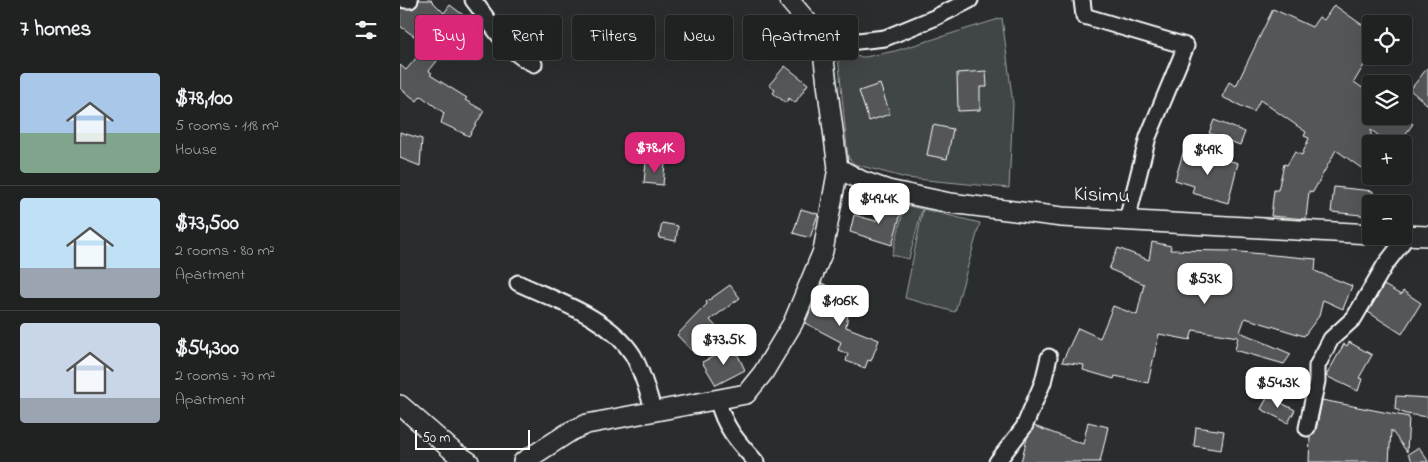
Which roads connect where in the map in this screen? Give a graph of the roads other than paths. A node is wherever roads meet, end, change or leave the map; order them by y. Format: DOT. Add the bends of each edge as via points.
graph roads {
  1 [pos="405,0"];
  2 [pos="410,0"];
  3 [pos="473,0"];
  4 [pos="789,0"];
  5 [pos="970,0"];
  6 [pos="1082,0"];
  7 [pos="802,15"];
  8 [pos="858,41"];
  9 [pos="824,60"];
  10 [pos="534,64"];
  11 [pos="838,168"];
  12 [pos="1126,220"];
  13 [pos="1362,233"];
  14 [pos="1412,235"];
  15 [pos="1428,236"];
  16 [pos="1399,245"];
  17 [pos="518,283"];
  18 [pos="1048,357"];
  19 [pos="718,400"];
  20 [pos="400,405"];
  21 [pos="654,412"];
  22 [pos="1307,428"];
  23 [pos="469,462"];
  24 [pos="522,462"];
  25 [pos="756,462"];
  26 [pos="997,462"];
  1 -- 2 [label="street"];
  3 -- 10 [label="street" via="502,39"];
  4 -- 7 [label="street"];
  5 -- 8 [label="street" via="885,38"];
  6 -- 12 [label="street" via="1084,16 1186,46 1148,137"];
  9 -- 11 [label="street"];
  11 -- 12 [label="street, Kisimu" via="888,190 950,203 1062,217"];
  11 -- 19 [label="street" via="823,251 794,323 752,388 746,394"];
  12 -- 13 [label="street, Kisimu"];
  14 -- 15 [label="street"];
  16 -- 22 [label="street" via="1354,318 1331,339 1318,366"];
  17 -- 21 [label="street" via="583,314 614,333 632,355"];
  18 -- 26 [label="street" via="1043,382 1024,427"];
  19 -- 21 [label="street"];
  19 -- 25 [label="street" via="722,419"];
  20 -- 23 [label="street"];
  21 -- 24 [label="street" via="588,424"];
}
